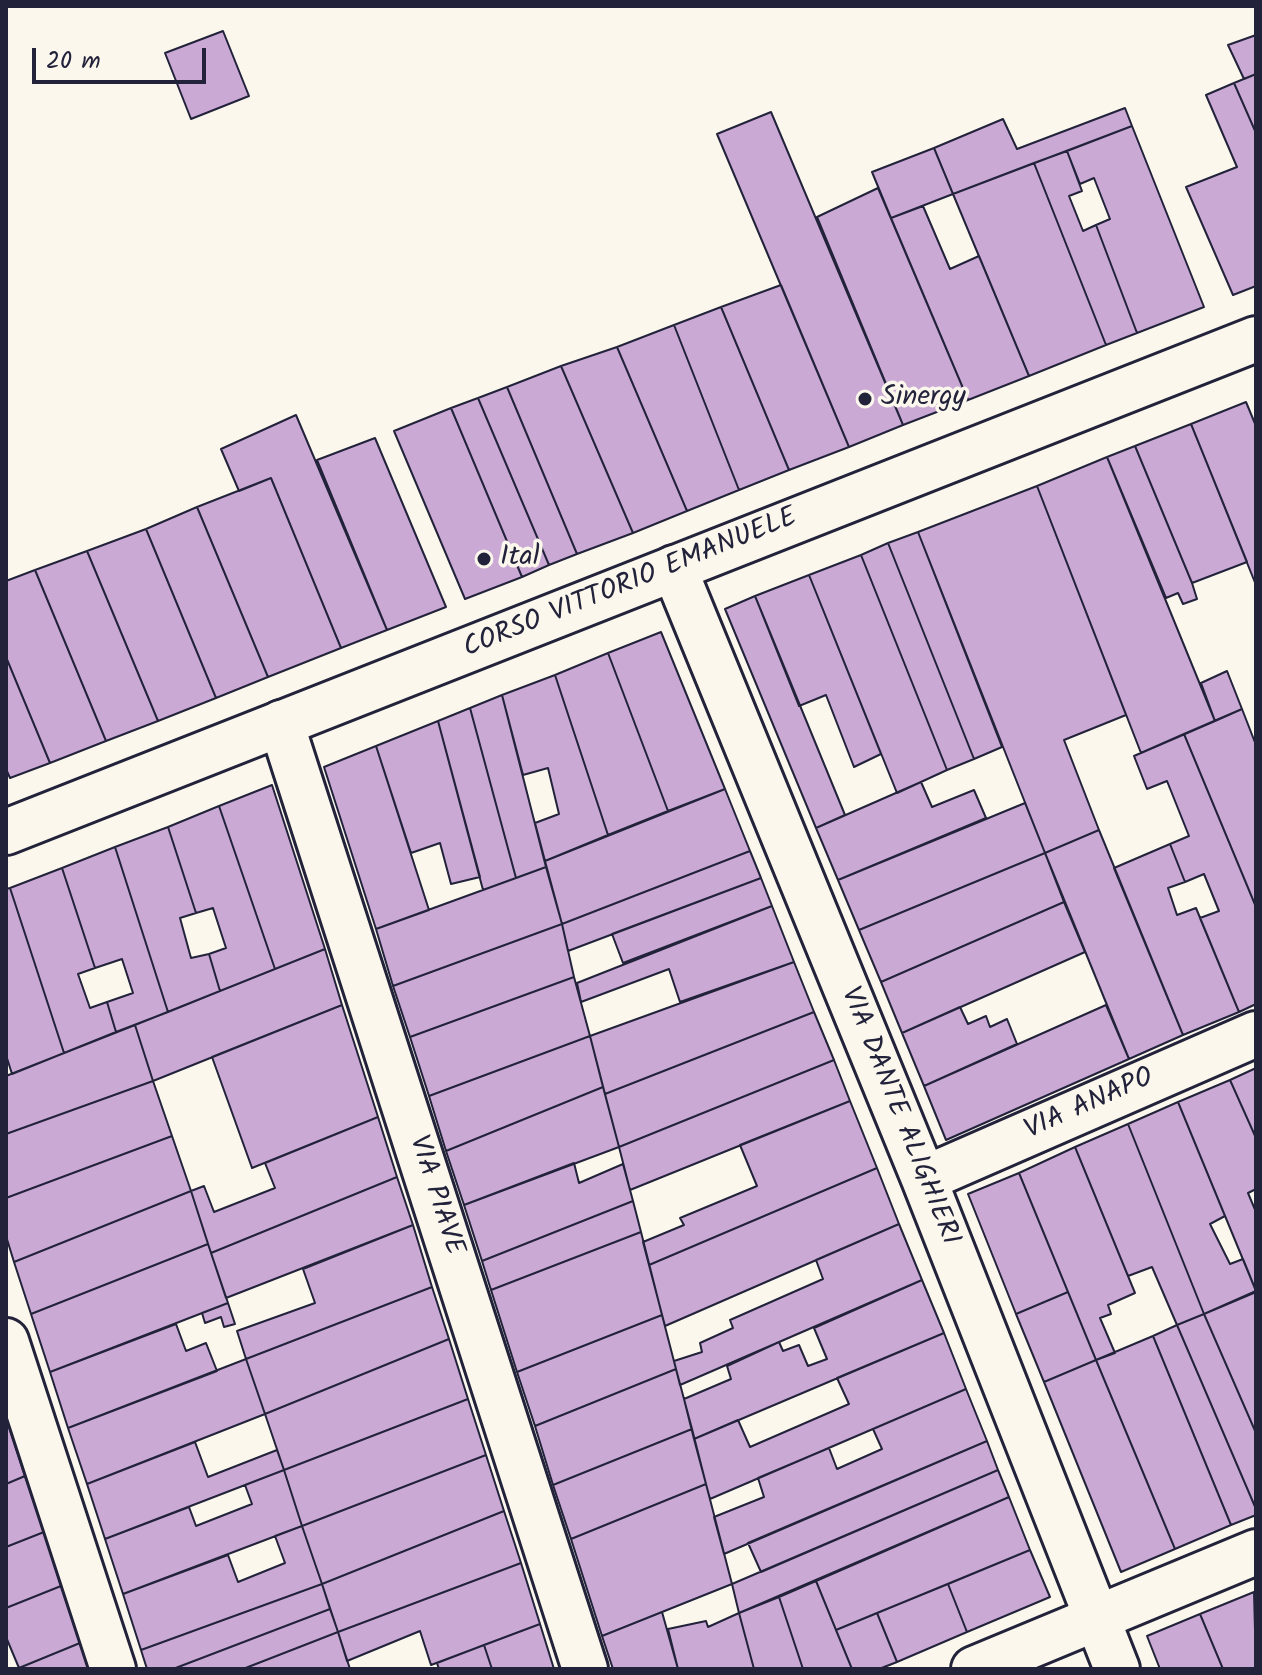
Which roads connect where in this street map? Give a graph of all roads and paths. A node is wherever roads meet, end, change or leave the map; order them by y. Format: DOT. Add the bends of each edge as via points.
graph roads {
  1 [pos="1256,339"];
  2 [pos="674,568"];
  3 [pos="281,723"];
  4 [pos="6,832"];
  5 [pos="1256,1034"];
  6 [pos="924,1179"];
  7 [pos="6,1341"];
  8 [pos="1256,1552"];
  9 [pos="1096,1619"];
  10 [pos="113,1669"];
  11 [pos="585,1669"];
  12 [pos="974,1669"];
  13 [pos="1117,1669"];
  1 -- 2 [label="street, CORSO VITTORIO EMANUELE"];
  2 -- 3 [label="street, CORSO VITTORIO EMANUELE"];
  2 -- 6 [label="street, VIA DANTE ALIGHIERI"];
  3 -- 4 [label="street, CORSO VITTORIO EMANUELE"];
  3 -- 11 [label="street, VIA PIAVE"];
  5 -- 6 [label="street, VIA ANAPO"];
  6 -- 9 [label="street, VIA DANTE ALIGHIERI"];
  7 -- 10 [label="street"];
  8 -- 9 [label="street"];
  9 -- 12 [label="street"];
  9 -- 13 [label="street, VIA DANTE ALIGHIERI"];
}
